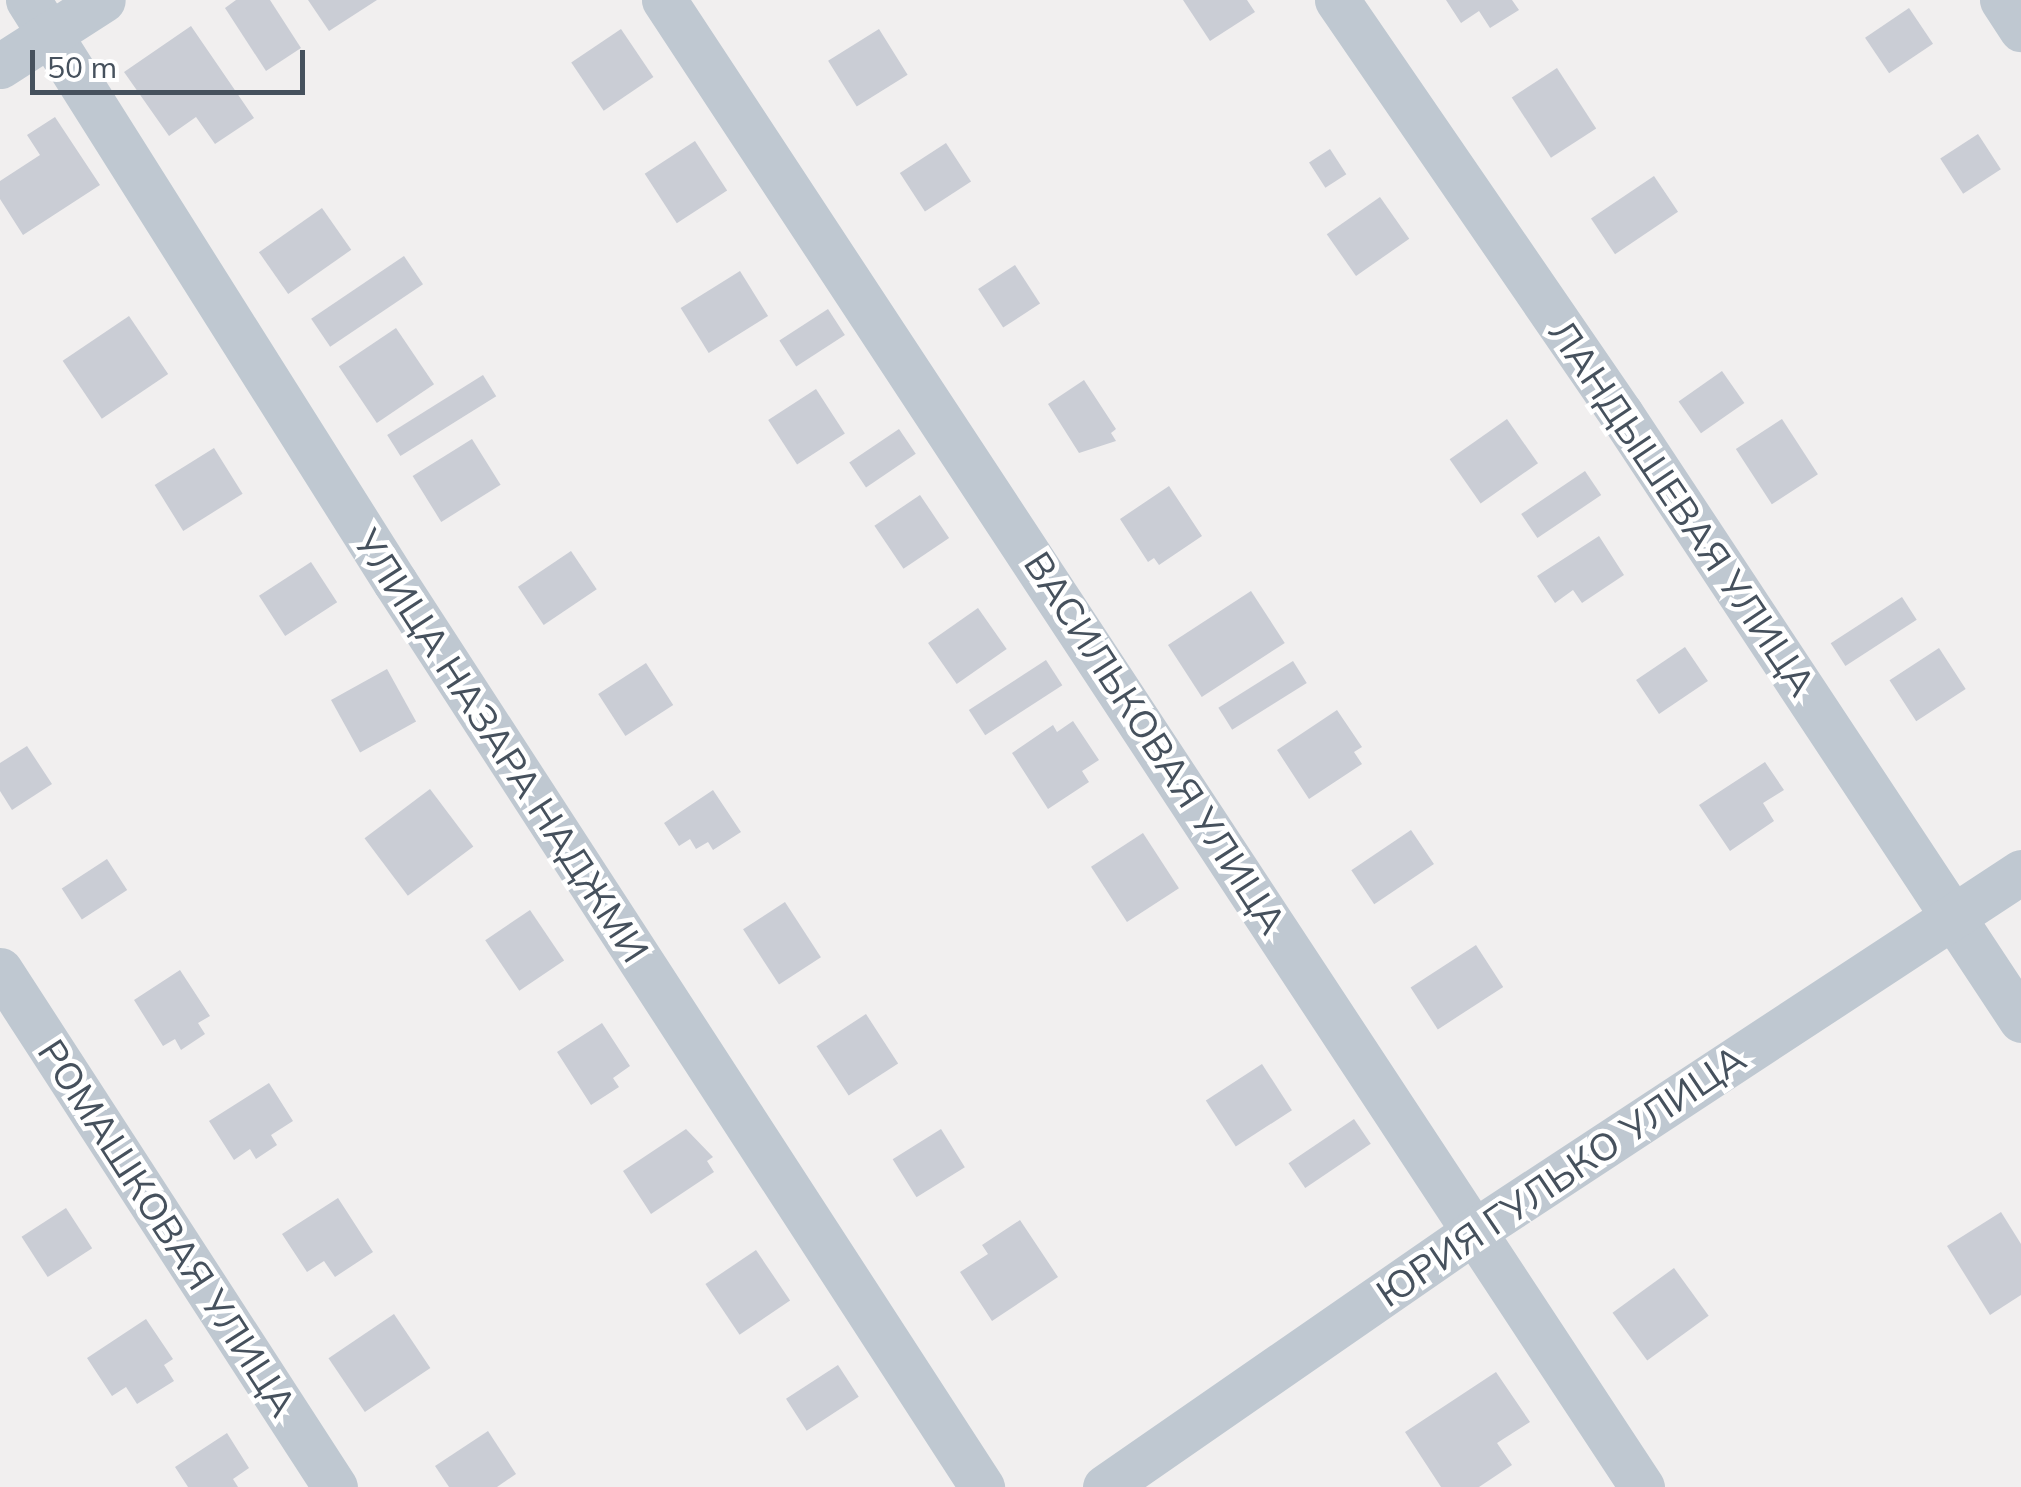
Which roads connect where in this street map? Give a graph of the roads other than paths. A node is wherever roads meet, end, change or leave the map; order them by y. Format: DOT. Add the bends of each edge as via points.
graph roads {
  1 [pos="102,0"];
  2 [pos="664,0"];
  3 [pos="1337,0"];
  4 [pos="2002,0"];
  5 [pos="39,17"];
  6 [pos="2021,30"];
  7 [pos="0,66"];
  8 [pos="2021,872"];
  9 [pos="1954,916"];
  10 [pos="0,970"];
  11 [pos="2021,1020"];
  12 [pos="1476,1230"];
  13 [pos="335,1487"];
  14 [pos="982,1487"];
  15 [pos="1105,1487"];
  16 [pos="1642,1487"];
  1 -- 5 [label="street"];
  2 -- 12 [label="street, ВАСИЛЬКОВАЯ УЛИЦА"];
  3 -- 9 [label="street, ЛАНДЫШЕВАЯ УЛИЦА"];
  4 -- 6 [label="street"];
  5 -- 7 [label="street"];
  5 -- 14 [label="street, УЛИЦА НАЗАРА НАДЖМИ" via="394,582"];
  8 -- 9 [label="street, ЮРИЯ ГУЛЬКО УЛИЦА"];
  9 -- 11 [label="street, ЛАНДЫШЕВАЯ УЛИЦА"];
  9 -- 12 [label="street, ЮРИЯ ГУЛЬКО УЛИЦА"];
  10 -- 13 [label="street, РОМАШКОВАЯ УЛИЦА"];
  12 -- 15 [label="street, ЮРИЯ ГУЛЬКО УЛИЦА"];
  12 -- 16 [label="street, ВАСИЛЬКОВАЯ УЛИЦА"];
}
